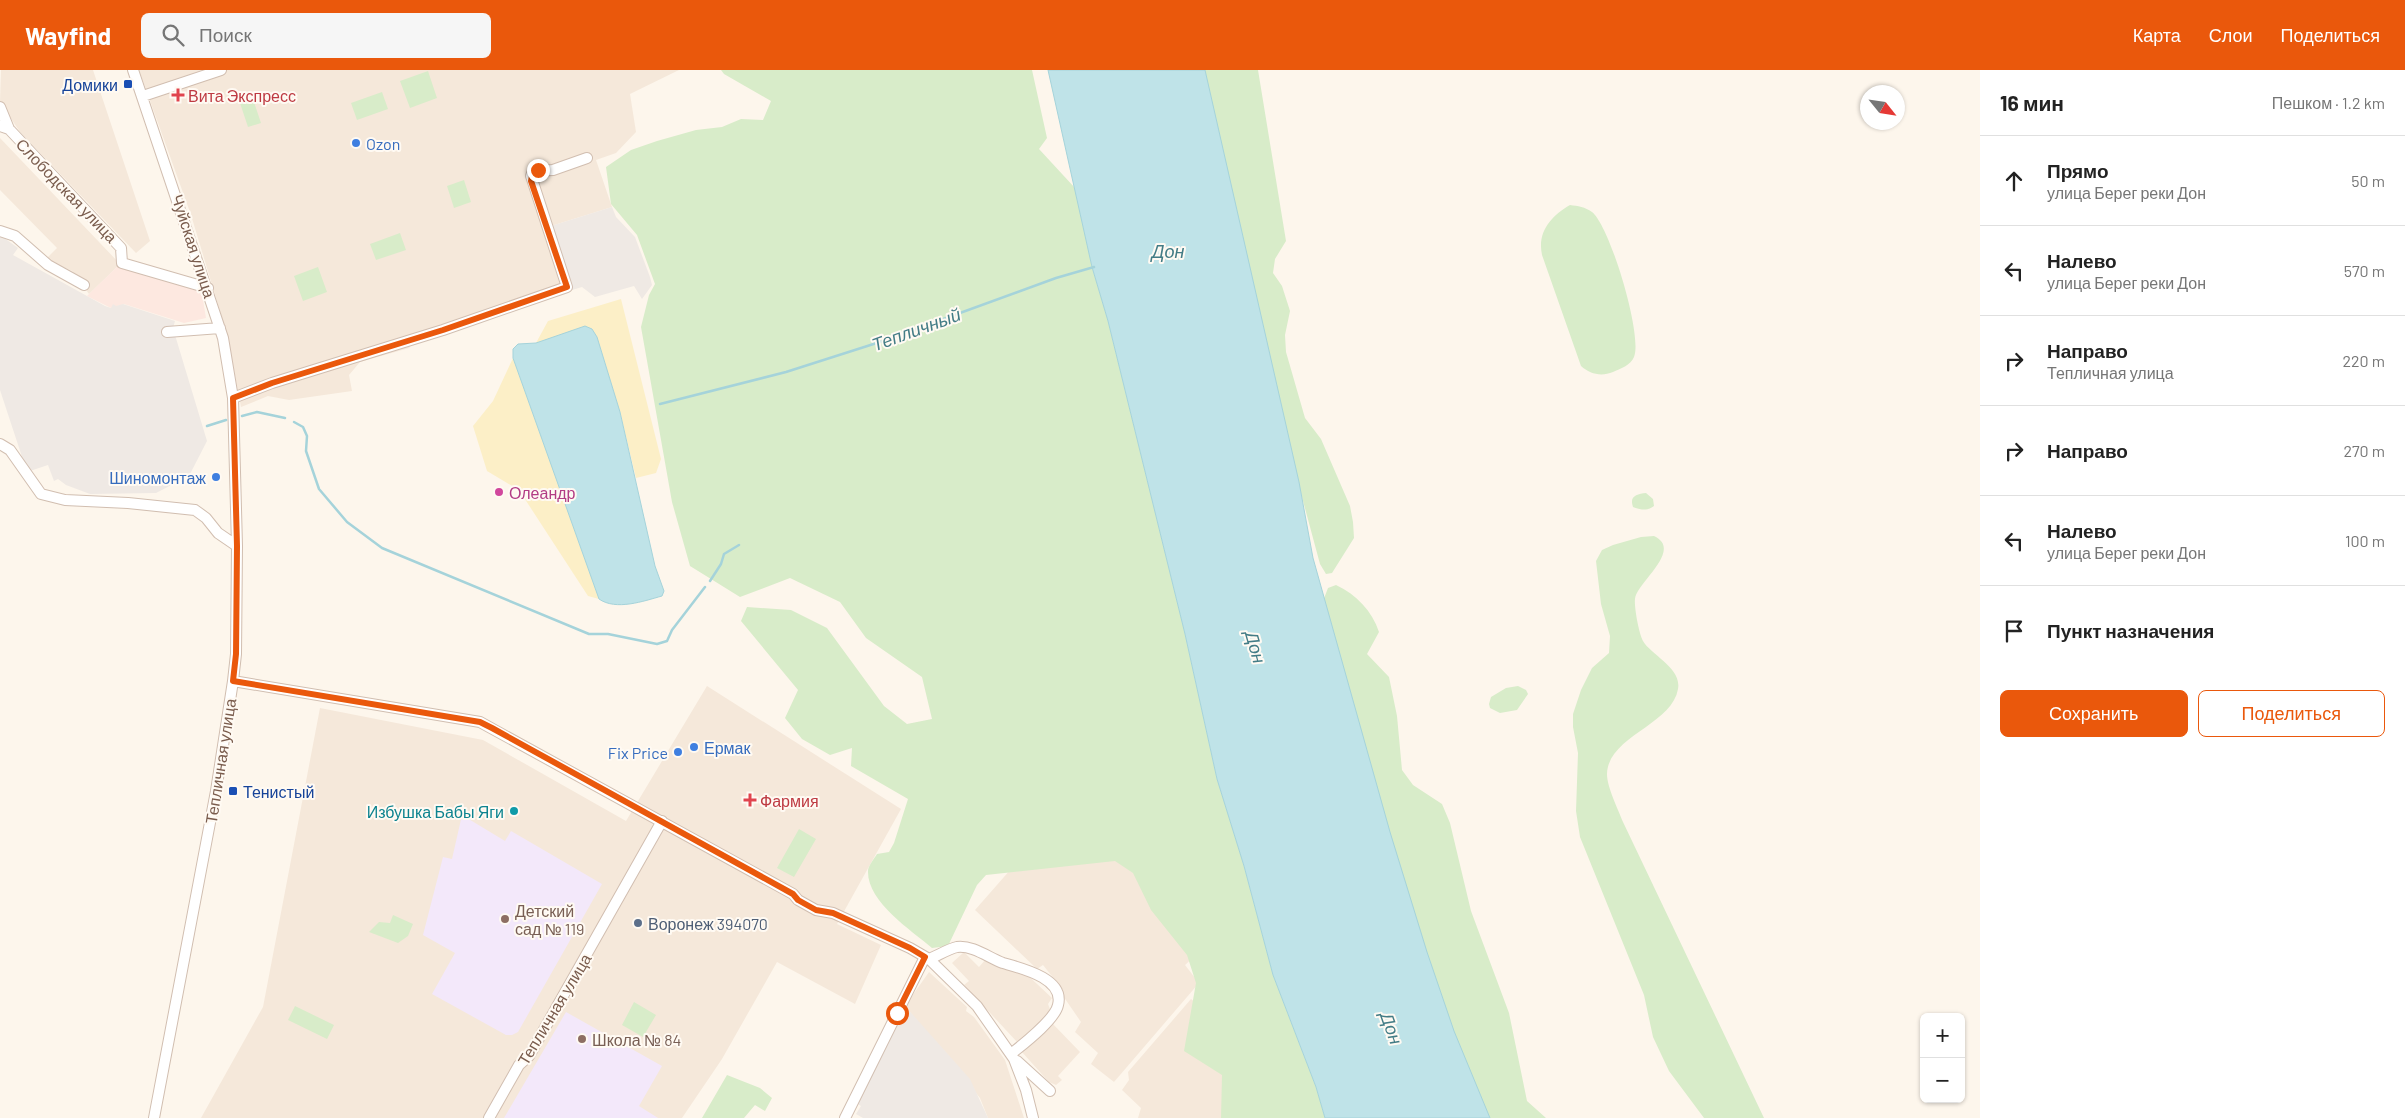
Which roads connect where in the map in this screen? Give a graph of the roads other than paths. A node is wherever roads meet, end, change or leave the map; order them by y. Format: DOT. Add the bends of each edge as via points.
graph roads {
  1 [pos="134,70"];
  2 [pos="222,70"];
  3 [pos="143,96"];
  4 [pos="0,107"];
  5 [pos="4,127"];
  6 [pos="587,158"];
  7 [pos="0,231"];
  8 [pos="84,285"];
  9 [pos="208,288"];
  10 [pos="220,328"];
  11 [pos="167,332"];
  12 [pos="233,398"];
  13 [pos="0,444"];
  14 [pos="237,546"];
  15 [pos="233,681"];
  16 [pos="662,821"];
  17 [pos="927,958"];
  18 [pos="1012,1057"];
  19 [pos="1050,1091"];
  20 [pos="154,1118"];
  21 [pos="489,1118"];
  22 [pos="845,1118"];
  23 [pos="1033,1118"];
  1 -- 3 [label="street, Чуйская улица"];
  2 -- 3 [label="street"];
  3 -- 9 [label="street, Чуйская улица"];
  4 -- 5 [label="street"];
  5 -- 9 [label="street, Слободская улица" via="121,248 122,263"];
  6 -- 12 [label="street" via="552,170 533,171 531,176 567,287"];
  7 -- 8 [label="street" via="15,236 48,265"];
  9 -- 10 [label="street, Чуйская улица"];
  10 -- 11 [label="street"];
  10 -- 12 [label="street, Чуйская улица"];
  12 -- 14 [label="street, Тепличная улица"];
  13 -- 14 [label="street" via="10,450 41,494 64,500 195,510"];
  14 -- 15 [label="street, Тепличная улица"];
  15 -- 16 [label="street" via="480,722"];
  15 -- 20 [label="street, Тепличная улица" via="215,801"];
  16 -- 17 [label="street" via="816,910 833,913"];
  16 -- 21 [label="street, Тепличная улица" via="529,1056 520,1065"];
  17 -- 18 [label="street" via="977,1006"];
  17 -- 18 [label="street" via="957,947 968,948 1032,970 1048,981 1057,993 1058,1005 1052,1016"];
  17 -- 22 [label="street"];
  18 -- 19 [label="street"];
  18 -- 23 [label="street"];
}
